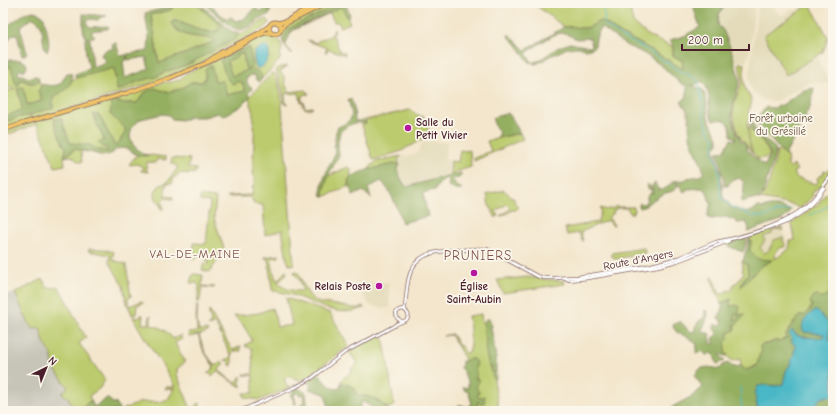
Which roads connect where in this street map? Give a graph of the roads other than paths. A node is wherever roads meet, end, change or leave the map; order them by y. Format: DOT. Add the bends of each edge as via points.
graph roads {
  1 [pos="318,3"];
  2 [pos="327,3"];
  3 [pos="278,22"];
  4 [pos="269,26"];
  5 [pos="281,29"];
  6 [pos="272,34"];
  7 [pos="204,64"];
  8 [pos="3,130"];
  9 [pos="833,174"];
  10 [pos="405,306"];
  11 [pos="402,309"];
  12 [pos="405,310"];
  13 [pos="397,318"];
  14 [pos="401,321"];
  15 [pos="395,324"];
  16 [pos="240,411"];
  1 -- 3 [label="main road" via="286,21"];
  2 -- 5 [label="main road" via="285,24"];
  3 -- 4 [label="main road" via="273,22"];
  3 -- 5 [label="main road"];
  4 -- 6 [label="main road"];
  4 -- 7 [label="main road"];
  5 -- 6 [label="main road" via="278,34"];
  6 -- 7 [label="main road" via="260,35"];
  7 -- 8 [label="main road" via="127,93"];
  9 -- 10 [label="street, Route d'Angers" via="815,198 788,220 766,229 716,242 657,264 585,276 544,278 487,249 431,253 421,258 412,269 408,279"];
  10 -- 11 [label="street"];
  10 -- 12 [label="street, Route d'Angers"];
  11 -- 12 [label="street"];
  11 -- 13 [label="street" via="396,313"];
  12 -- 14 [label="street" via="407,318"];
  13 -- 14 [label="street"];
  13 -- 15 [label="street"];
  14 -- 15 [label="street"];
  15 -- 16 [label="street" via="345,352 296,387"];
}
